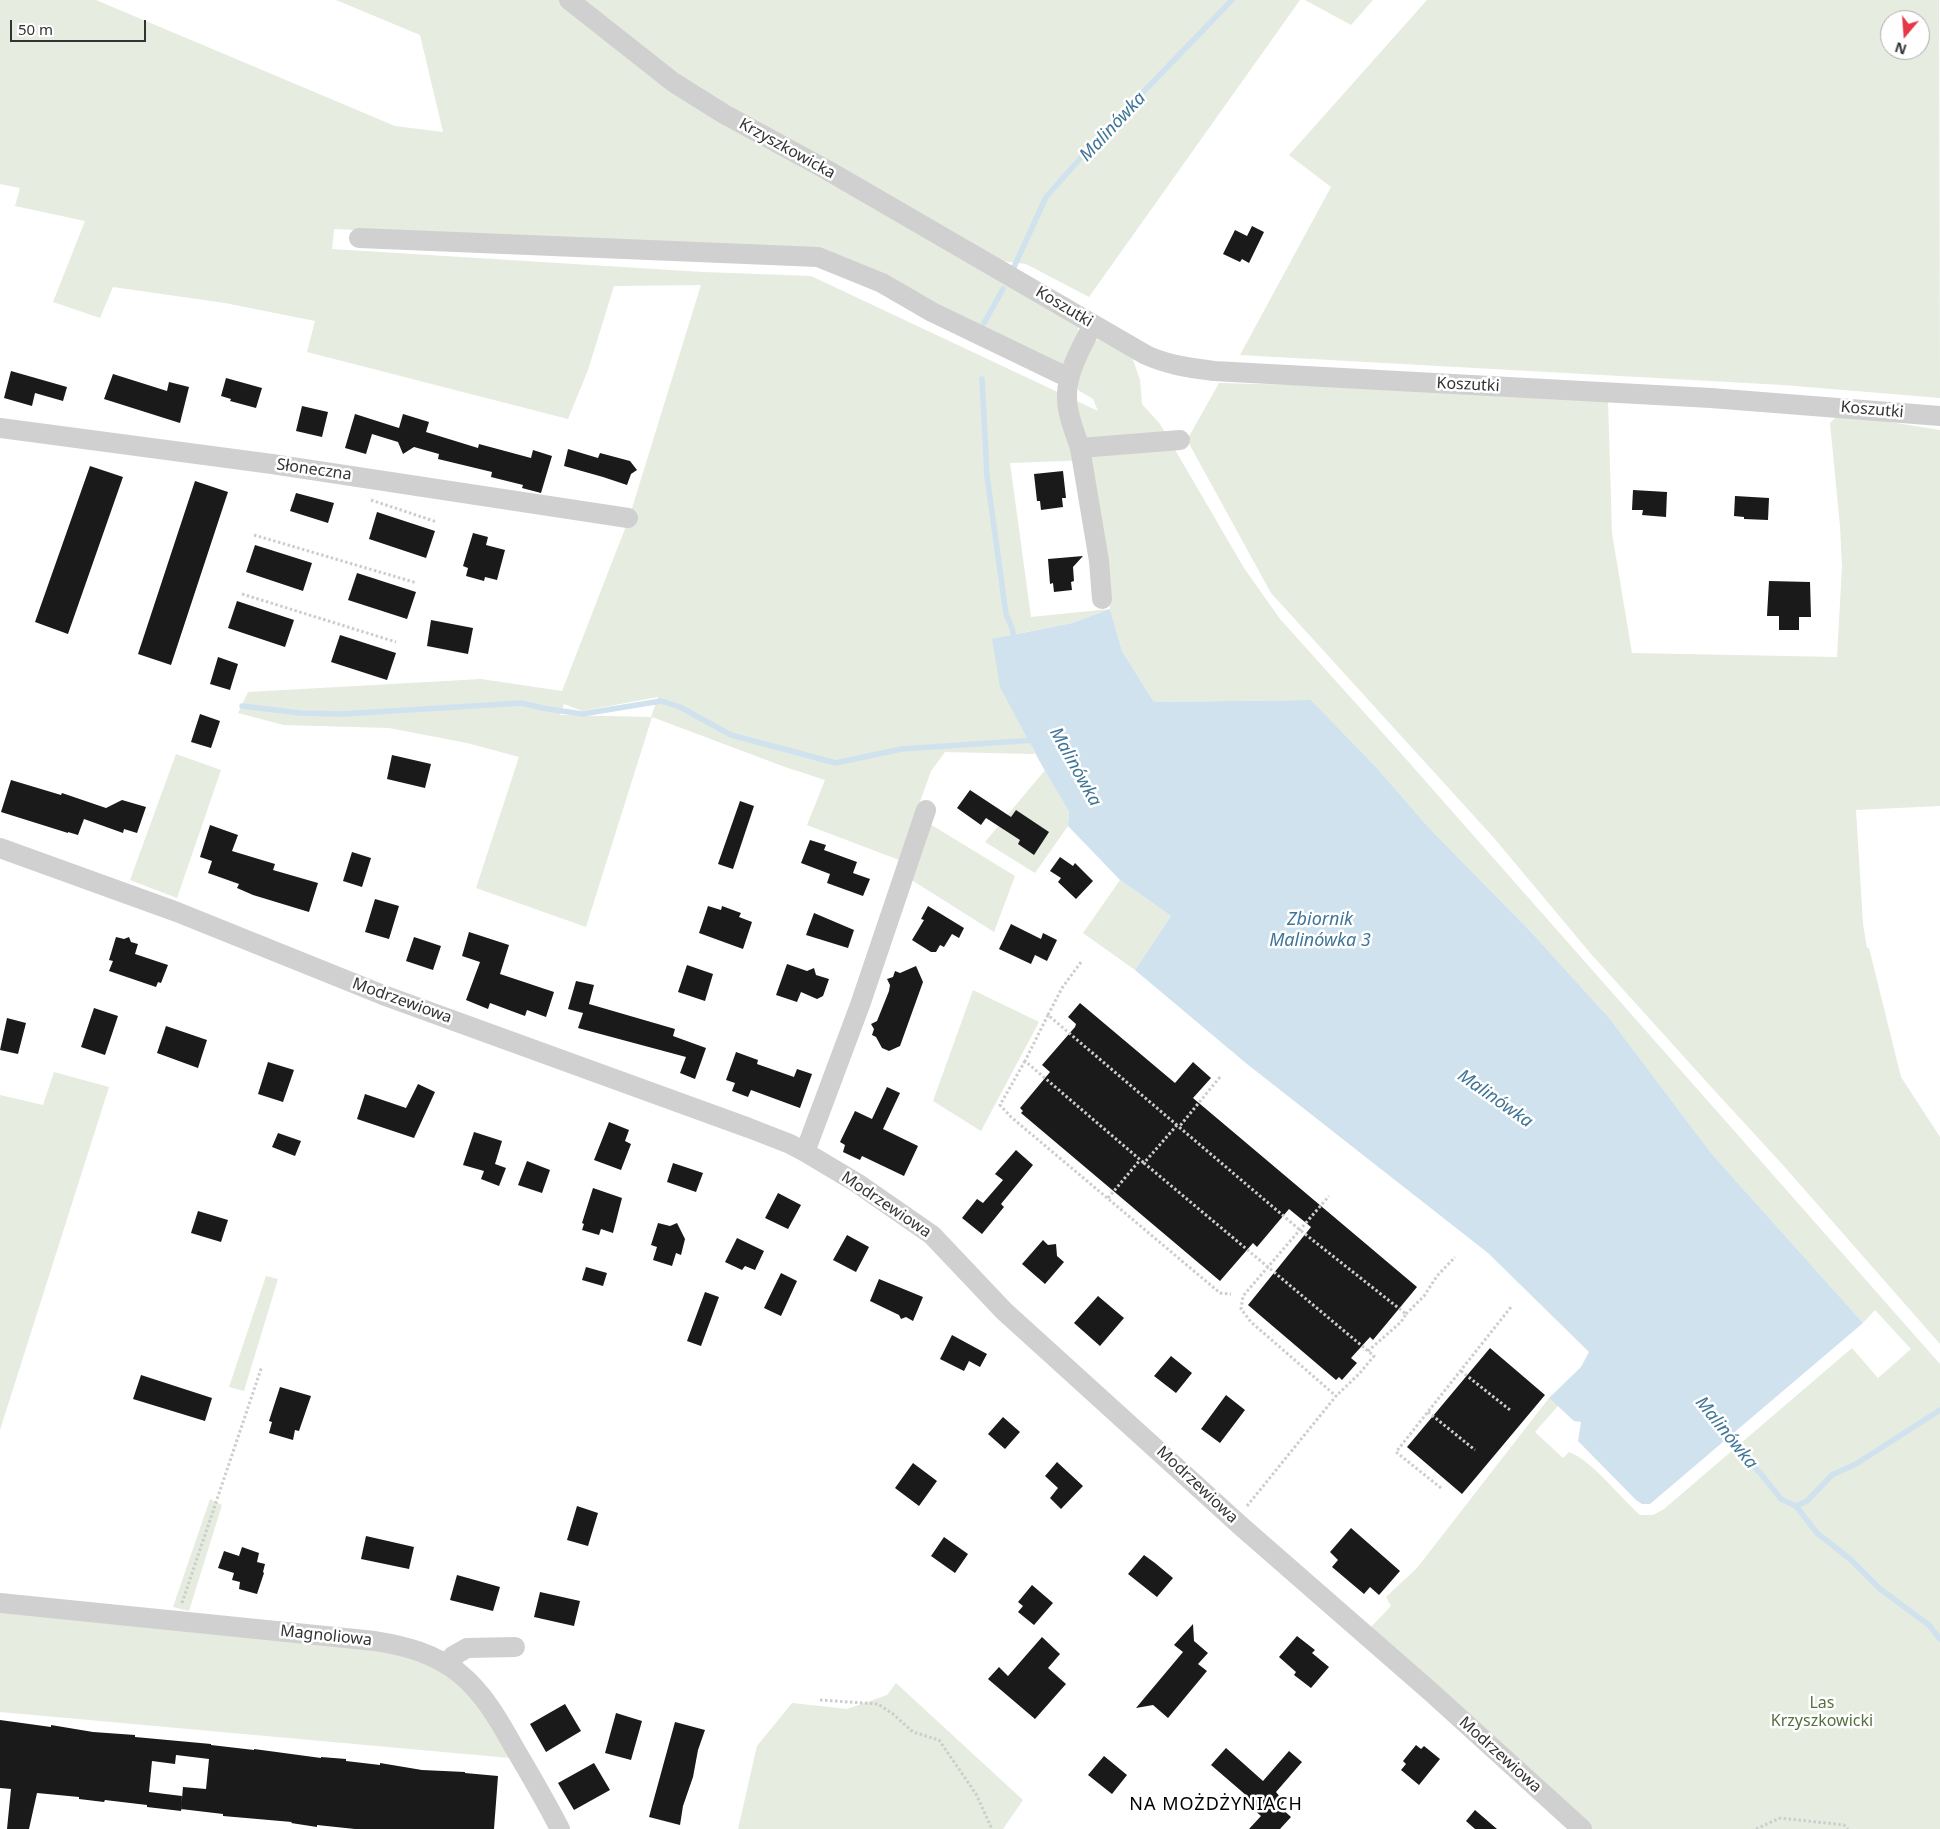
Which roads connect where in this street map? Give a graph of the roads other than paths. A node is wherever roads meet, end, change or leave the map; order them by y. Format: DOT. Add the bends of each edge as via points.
graph roads {
  1 [pos="569,0"];
  2 [pos="359,238"];
  3 [pos="1018,280"];
  4 [pos="1093,324"];
  5 [pos="1068,388"];
  6 [pos="1940,416"];
  7 [pos="0,428"];
  8 [pos="1180,440"];
  9 [pos="1080,448"];
  10 [pos="628,518"];
  11 [pos="1102,599"];
  12 [pos="926,810"];
  13 [pos="0,848"];
  14 [pos="805,1152"];
  15 [pos="0,1602"];
  16 [pos="515,1647"];
  17 [pos="447,1665"];
  18 [pos="560,1829"];
  19 [pos="1582,1829"];
  1 -- 3 [label="street, Krzyszkowicka" via="673,82 724,114"];
  2 -- 5 [label="street" via="818,257 882,283"];
  3 -- 4 [label="street, Koszutki"];
  4 -- 5 [label="street" via="1076,360"];
  4 -- 6 [label="street, Koszutki" via="1162,362 1214,371 1714,398"];
  5 -- 9 [label="street"];
  7 -- 10 [label="street, Słoneczna" via="272,464"];
  8 -- 9 [label="street"];
  9 -- 11 [label="street" via="1099,561"];
  12 -- 14 [label="street" via="860,1005"];
  13 -- 14 [label="street, Modrzewiowa" via="177,912 383,995 706,1111"];
  14 -- 19 [label="street, Modrzewiowa" via="932,1235 1004,1311"];
  15 -- 17 [label="street, Magnoliowa" via="375,1641 405,1646"];
  16 -- 17 [label="street" via="467,1648 453,1656"];
  17 -- 18 [label="street, Magnoliowa" via="460,1674 497,1717"];
}
